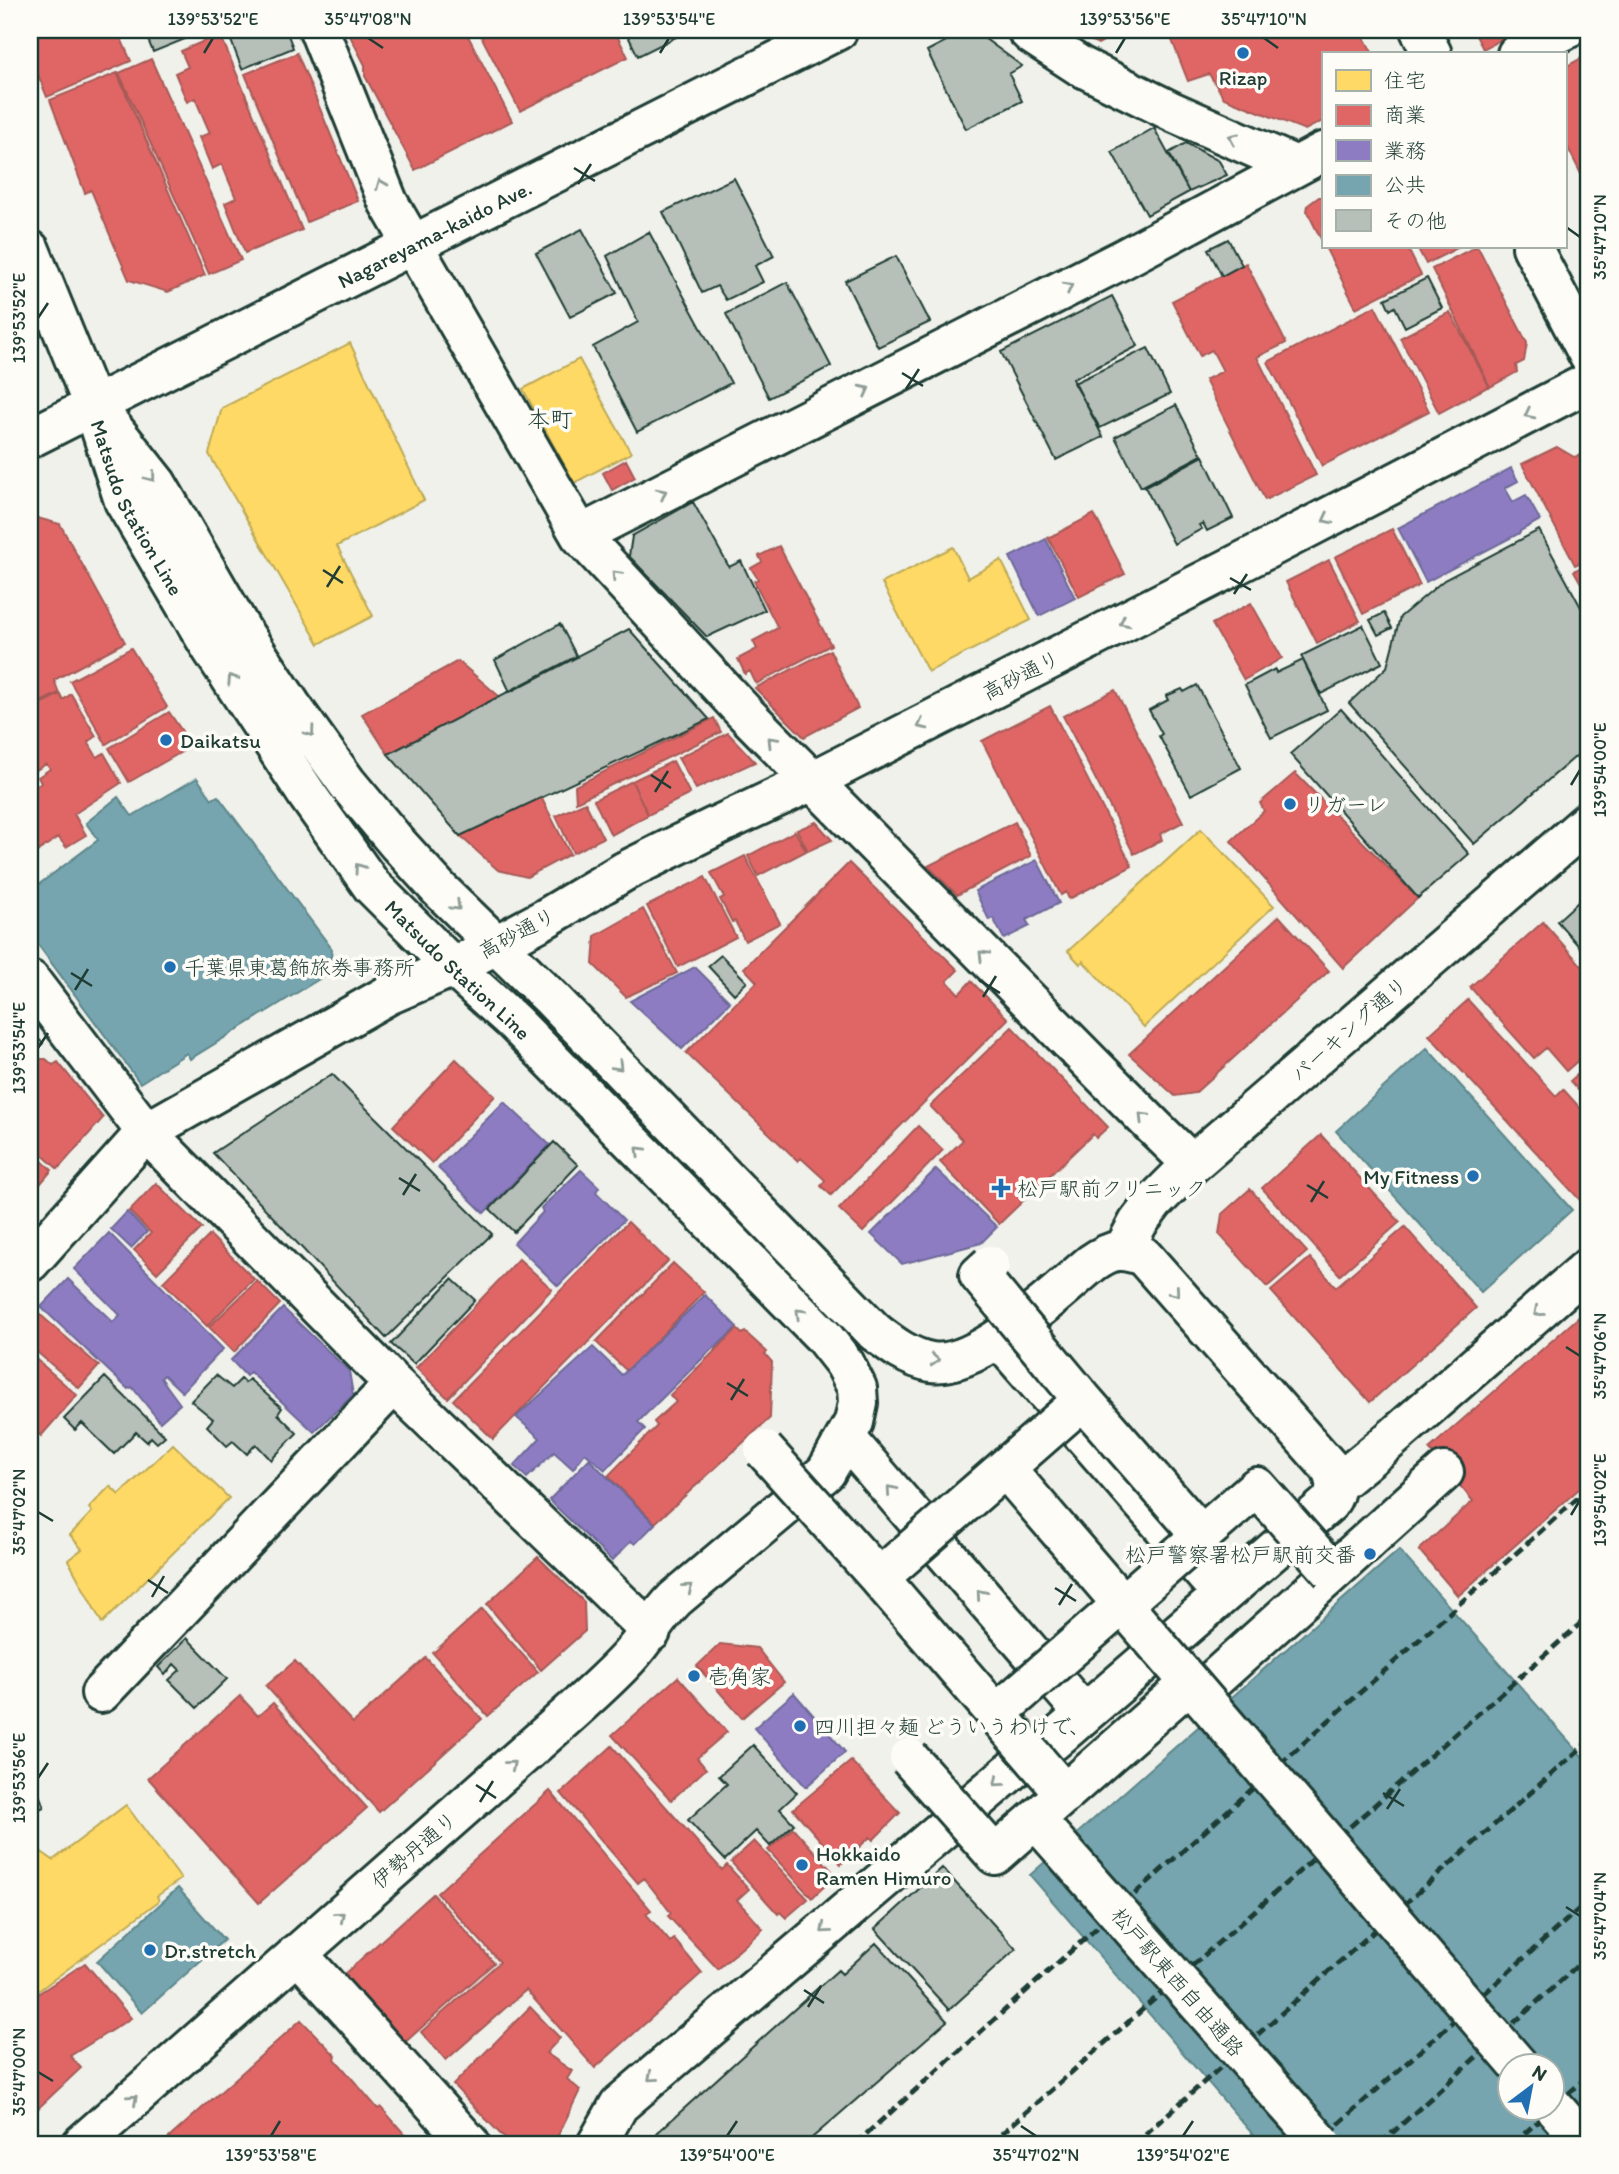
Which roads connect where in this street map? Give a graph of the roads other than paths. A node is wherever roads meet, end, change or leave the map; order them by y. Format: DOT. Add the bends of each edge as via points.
graph roads {
  1 [pos="319,30"];
  2 [pos="838,30"];
  3 [pos="1027,30"];
  4 [pos="1420,30"];
  5 [pos="1565,30"];
  6 [pos="1431,52"];
  7 [pos="1521,52"];
  8 [pos="1309,159"];
  9 [pos="413,244"];
  10 [pos="1533,248"];
  11 [pos="30,250"];
  12 [pos="1589,356"];
  13 [pos="1589,382"];
  14 [pos="93,404"];
  15 [pos="30,438"];
  16 [pos="580,535"];
  17 [pos="812,781"];
  18 [pos="1589,821"];
  19 [pos="496,944"];
  20 [pos="453,967"];
  21 [pos="30,980"];
  22 [pos="146,1132"];
  23 [pos="1192,1164"];
  24 [pos="1124,1249"];
  25 [pos="30,1262"];
  26 [pos="990,1265"];
  27 [pos="1589,1267"];
  28 [pos="1000,1340"];
  29 [pos="394,1384"];
  30 [pos="1083,1400"];
  31 [pos="846,1438"];
  32 [pos="764,1450"];
  33 [pos="1006,1469"];
  34 [pos="1444,1472"];
  35 [pos="1336,1484"];
  36 [pos="1202,1536"];
  37 [pos="1332,1572"];
  38 [pos="879,1578"];
  39 [pos="1222,1594"];
  40 [pos="1122,1605"];
  41 [pos="651,1632"];
  42 [pos="1195,1688"];
  43 [pos="101,1693"];
  44 [pos="996,1714"];
  45 [pos="1084,1714"];
  46 [pos="909,1758"];
  47 [pos="1065,1794"];
  48 [pos="1035,1820"];
  49 [pos="297,1954"];
  50 [pos="1507,2052"];
  51 [pos="1566,2121"];
  52 [pos="82,2144"];
  53 [pos="470,2144"];
  54 [pos="597,2144"];
  55 [pos="1322,2144"];
  56 [pos="1586,2144"];
  9 -- 1 [label="street, one-way" via="388,202"];
  2 -- 9 [label="street, Nagareyama-kaido Ave."];
  8 -- 3 [label="street, one-way" via="1173,112 1080,66"];
  4 -- 6 [label="street"];
  5 -- 7 [label="street"];
  16 -- 8 [label="street, one-way" via="1123,259"];
  9 -- 14 [label="street, Nagareyama-kaido Ave."];
  9 -- 16 [label="street"];
  10 -- 12 [label="street"];
  11 -- 14 [label="street"];
  13 -- 17 [label="street, 高砂通り, one-way"];
  14 -- 15 [label="street, Nagareyama-kaido Ave."];
  14 -- 19 [label="street, Matsudo Station Line, one-way" via="157,484 242,632 347,783 439,890"];
  20 -- 14 [label="street, Matsudo Station Line, one-way" via="372,886 211,648 124,500"];
  17 -- 16 [label="street, one-way"];
  17 -- 19 [label="street, 高砂通り" via="625,871"];
  23 -- 17 [label="street, one-way"];
  18 -- 23 [label="street, パーキング通り"];
  19 -- 20 [label="street, 高砂通り"];
  19 -- 28 [label="street, Matsudo Station Line, one-way" via="875,1332 900,1351 933,1363 961,1358"];
  20 -- 22 [label="street, 高砂通り" via="388,995"];
  31 -- 20 [label="street, Matsudo Station Line, one-way" via="854,1422 857,1388 823,1336"];
  21 -- 22 [label="street"];
  22 -- 25 [label="street, 高砂通り"];
  22 -- 29 [label="street"];
  23 -- 24 [label="street, パーキング通り" via="1154,1202"];
  24 -- 28 [label="street, Matsudo Station Line" via="1106,1253 1092,1263"];
  24 -- 35 [label="street, one-way" via="1143,1256 1331,1469"];
  26 -- 30 [label="street, bridge" via="979,1275"];
  27 -- 35 [label="street, one-way"];
  28 -- 39 [label="street"];
  29 -- 41 [label="street"];
  29 -- 43 [label="street"];
  30 -- 33 [label="street, bridge"];
  30 -- 36 [label="street, bridge"];
  41 -- 31 [label="street, 伊勢丹通り, one-way" via="675,1599 826,1472"];
  45 -- 31 [label="street, one-way"];
  32 -- 38 [label="street, bridge"];
  33 -- 38 [label="street, bridge"];
  33 -- 40 [label="street, bridge"];
  34 -- 37 [label="street"];
  35 -- 39 [label="street" via="1329,1503"];
  36 -- 37 [label="street, bridge" via="1258,1487"];
  36 -- 40 [label="street, bridge"];
  37 -- 42 [label="street"];
  38 -- 44 [label="street, bridge"];
  39 -- 45 [label="street"];
  40 -- 42 [label="street, bridge"];
  40 -- 44 [label="street, bridge"];
  49 -- 41 [label="street, 伊勢丹通り, one-way" via="557,1725"];
  42 -- 47 [label="street, bridge"];
  42 -- 50 [label="street, bridge"];
  44 -- 47 [label="street, bridge"];
  45 -- 54 [label="street, one-way" via="619,2105"];
  46 -- 48 [label="street, bridge" via="995,1855"];
  47 -- 48 [label="street, bridge"];
  48 -- 55 [label="street, 松戸駅東西自由通路, bridge"];
  52 -- 49 [label="street, 伊勢丹通り, one-way"];
  49 -- 53 [label="street"];
  51 -- 56 [label="street, bridge"];
}
